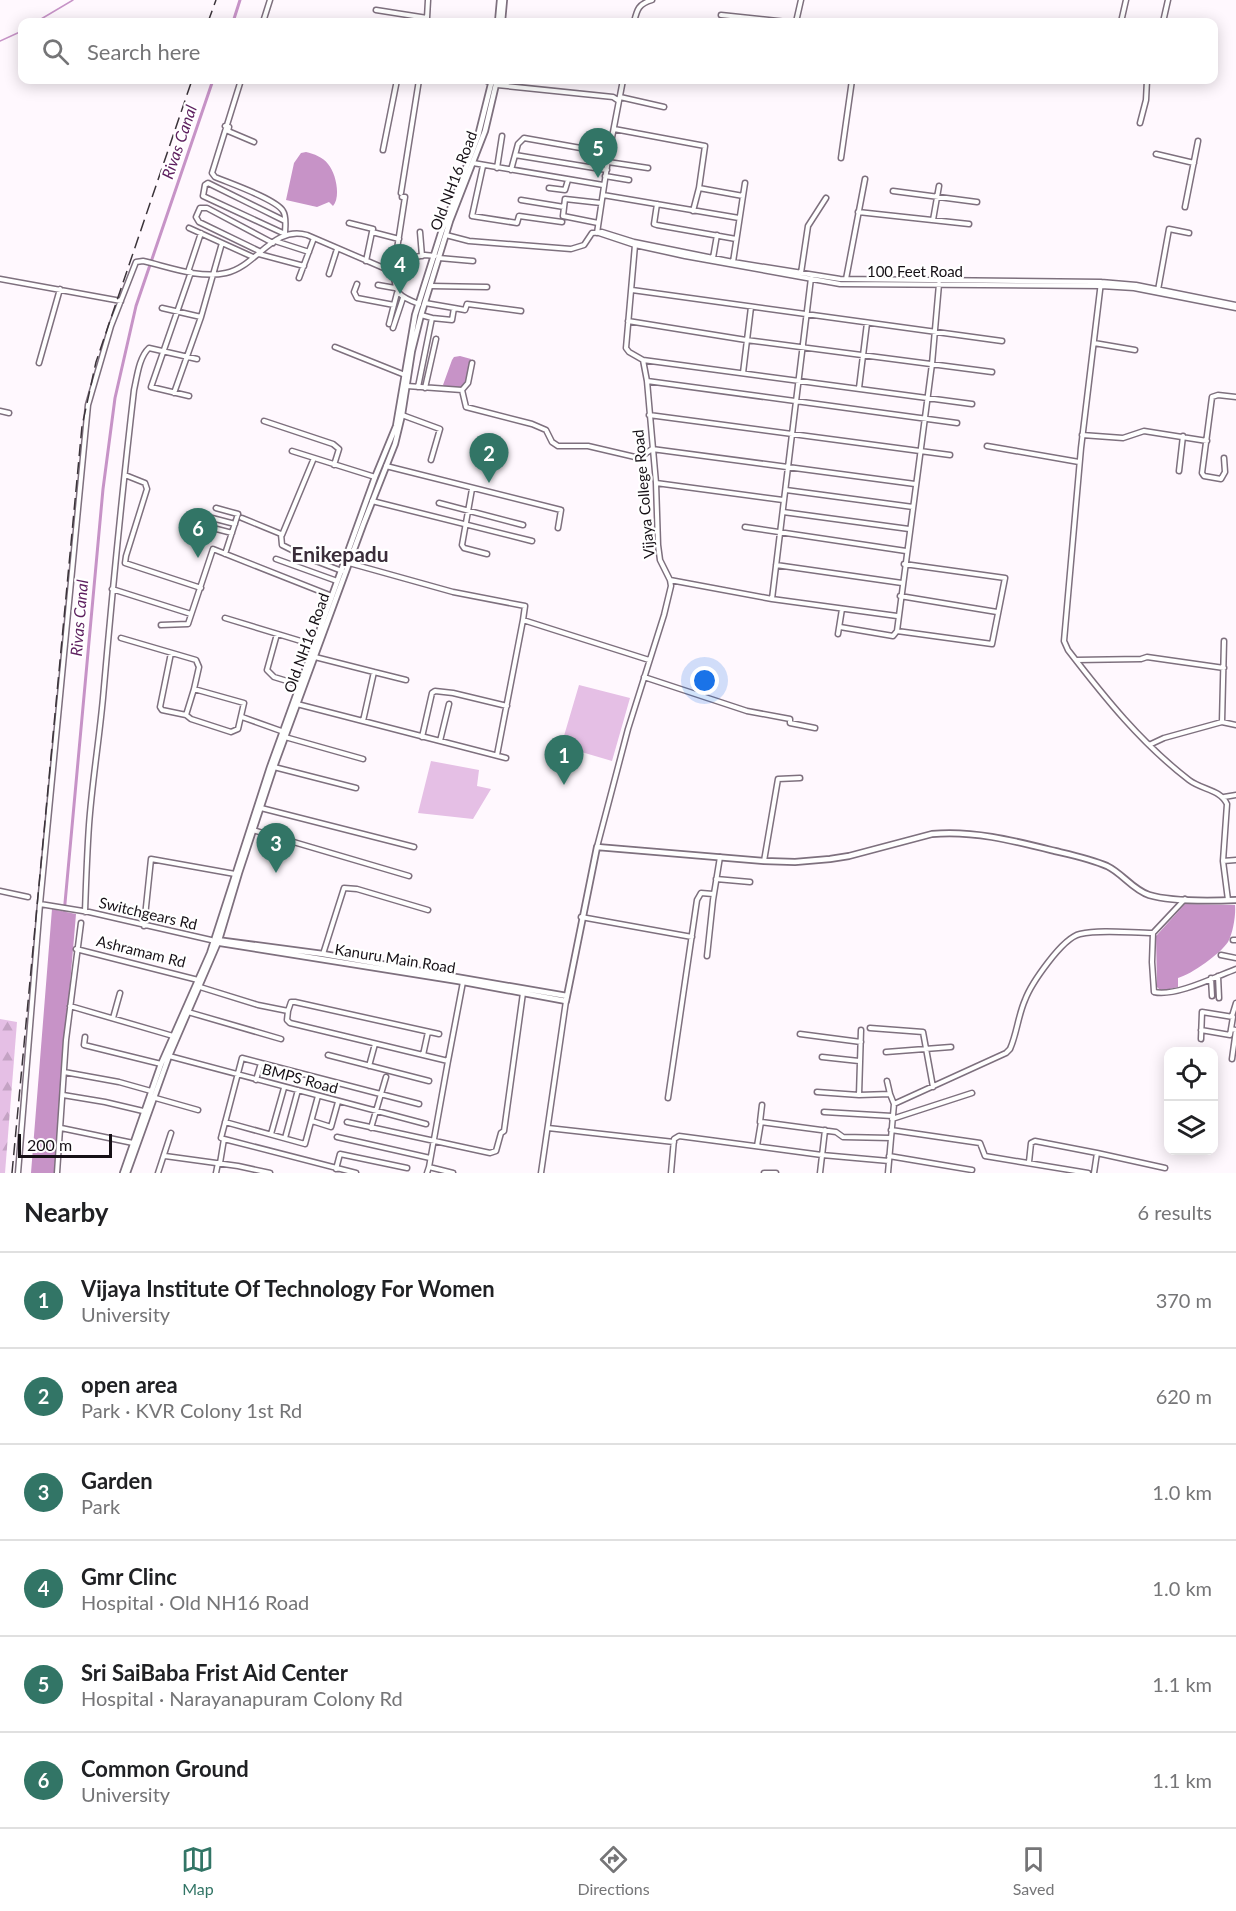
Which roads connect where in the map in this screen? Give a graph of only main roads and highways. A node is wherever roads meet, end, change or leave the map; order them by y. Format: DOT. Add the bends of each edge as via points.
graph roads {
  1 [pos="500,0"];
  2 [pos="504,0"];
  3 [pos="500,18"];
  4 [pos="501,18"];
  5 [pos="493,84"];
  6 [pos="494,84"];
  7 [pos="443,234"];
  8 [pos="437,257"];
  9 [pos="422,304"];
  10 [pos="285,734"];
  11 [pos="1236,900"];
  12 [pos="215,941"];
  13 [pos="412,971"];
  14 [pos="498,986"];
  15 [pos="566,998"];
  16 [pos="151,1095"];
  17 [pos="125,1173"];
  1 -- 3 [label="main road"];
  2 -- 4 [label="main road"];
  5 -- 7 [label="main road, Old NH16 Road"];
  6 -- 7 [label="main road, Old NH16 Road" via="485,131"];
  7 -- 8 [label="main road, Old NH16 Road"];
  8 -- 9 [label="main road, Old NH16 Road"];
  8 -- 9 [label="main road, Old NH16 Road" via="431,286"];
  9 -- 10 [label="main road, Old NH16 Road" via="410,337 396,426"];
  9 -- 10 [label="main road, Old NH16 Road" via="402,415 386,466"];
  10 -- 12 [label="main road, Old NH16 Road"];
  10 -- 12 [label="main road, Old NH16 Road"];
  11 -- 15 [label="main road" via="1149,895 1116,870 1097,862 1011,840 944,832 830,860 764,861 597,847"];
  12 -- 13 [label="main road, Kanuru Main Road"];
  12 -- 13 [label="main road, Kanuru Main Road" via="322,954"];
  12 -- 16 [label="main road, Old NH16 Road"];
  12 -- 16 [label="main road, Old NH16 Road" via="200,987"];
  13 -- 14 [label="main road, Kanuru Main Road"];
  13 -- 14 [label="main road, Kanuru Main Road"];
  14 -- 15 [label="main road, Kanuru Main Road"];
  14 -- 15 [label="main road, Kanuru Main Road"];
  16 -- 17 [label="main road, Old NH16 Road"];
  16 -- 17 [label="main road, Old NH16 Road"];
}
